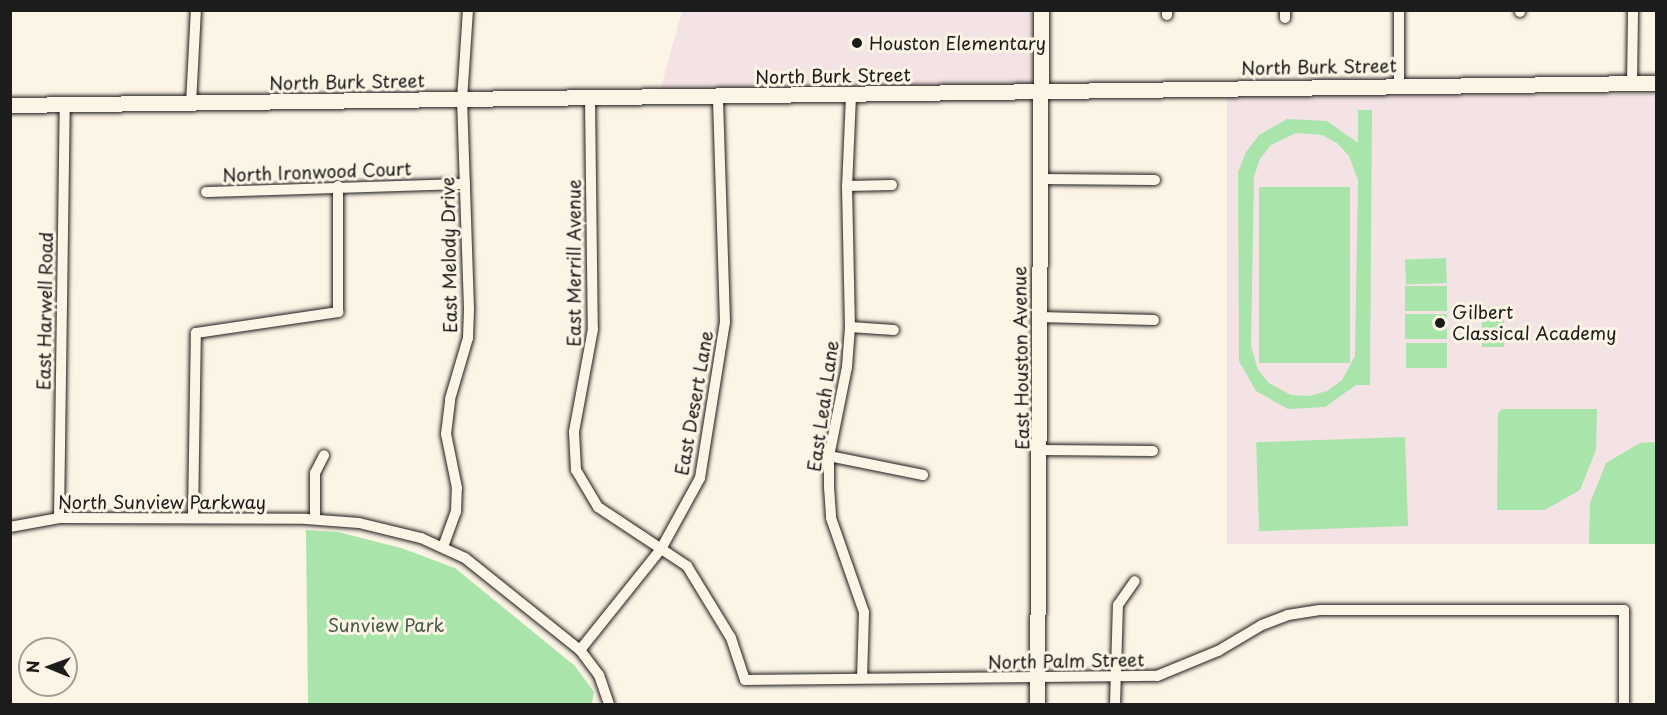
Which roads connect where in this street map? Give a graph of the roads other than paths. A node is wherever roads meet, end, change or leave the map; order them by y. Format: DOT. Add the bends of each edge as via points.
graph roads {
  1 [pos="196,10"];
  2 [pos="468,10"];
  3 [pos="1041,10"];
  4 [pos="1399,10"];
  5 [pos="1633,10"];
  6 [pos="1656,83"];
  7 [pos="1632,84"];
  8 [pos="1399,86"];
  9 [pos="1040,91"];
  10 [pos="851,96"];
  11 [pos="718,97"];
  12 [pos="590,99"];
  13 [pos="462,100"];
  14 [pos="191,104"];
  15 [pos="10,105"];
  16 [pos="65,105"];
  17 [pos="1040,179"];
  18 [pos="1155,180"];
  19 [pos="465,184"];
  20 [pos="892,185"];
  21 [pos="338,186"];
  22 [pos="847,186"];
  23 [pos="206,192"];
  24 [pos="1039,317"];
  25 [pos="1154,320"];
  26 [pos="850,327"];
  27 [pos="894,330"];
  28 [pos="1041,450"];
  29 [pos="1153,452"];
  30 [pos="324,455"];
  31 [pos="830,456"];
  32 [pos="923,475"];
  33 [pos="193,517"];
  34 [pos="59,518"];
  35 [pos="315,519"];
  36 [pos="10,527"];
  37 [pos="442,547"];
  38 [pos="661,549"];
  39 [pos="1135,581"];
  40 [pos="580,650"];
  41 [pos="1115,677"];
  42 [pos="862,678"];
  43 [pos="1038,678"];
  44 [pos="745,680"];
  45 [pos="609,705"];
  46 [pos="1037,705"];
  47 [pos="1115,705"];
  48 [pos="1624,705"];
  1 -- 14 [label="street"];
  2 -- 13 [label="street, East Melody Drive"];
  3 -- 9 [label="street, East Houston Avenue"];
  4 -- 8 [label="street"];
  5 -- 7 [label="street"];
  6 -- 7 [label="street, North Burk Street"];
  7 -- 8 [label="street, North Burk Street"];
  8 -- 9 [label="street, North Burk Street"];
  9 -- 10 [label="street, North Burk Street"];
  9 -- 17 [label="street, East Houston Avenue"];
  10 -- 11 [label="street, North Burk Street"];
  10 -- 22 [label="street, East Leah Lane"];
  11 -- 12 [label="street, North Burk Street"];
  11 -- 38 [label="street, East Desert Lane" via="723,348 700,478"];
  12 -- 13 [label="street, North Burk Street"];
  12 -- 38 [label="street, East Merrill Avenue" via="593,329 574,432 576,470 598,507"];
  13 -- 14 [label="street, North Burk Street"];
  13 -- 19 [label="street, East Melody Drive"];
  14 -- 16 [label="street, North Burk Street"];
  15 -- 16 [label="street, North Burk Street"];
  16 -- 34 [label="street, East Harwell Road"];
  17 -- 18 [label="street"];
  17 -- 24 [label="street, East Houston Avenue"];
  19 -- 21 [label="street, North Ironwood Court"];
  19 -- 37 [label="street, East Melody Drive" via="468,338 450,399 446,434 457,488 456,512"];
  20 -- 22 [label="street"];
  21 -- 23 [label="street, North Ironwood Court"];
  21 -- 33 [label="street" via="338,312 196,333"];
  22 -- 26 [label="street, East Leah Lane"];
  24 -- 25 [label="street"];
  24 -- 28 [label="street, East Houston Avenue"];
  26 -- 27 [label="street"];
  26 -- 31 [label="street, East Leah Lane" via="847,367"];
  28 -- 29 [label="street"];
  28 -- 43 [label="street, East Houston Avenue"];
  30 -- 35 [label="street" via="315,473"];
  31 -- 32 [label="street"];
  31 -- 42 [label="street, East Leah Lane" via="831,518 864,612"];
  33 -- 34 [label="street, North Sunview Parkway"];
  33 -- 35 [label="street, North Sunview Parkway"];
  34 -- 36 [label="street, North Sunview Parkway"];
  35 -- 37 [label="street, North Sunview Parkway" via="359,523"];
  37 -- 40 [label="street, North Sunview Parkway" via="465,558"];
  38 -- 40 [label="street, East Desert Lane"];
  38 -- 44 [label="street, East Merrill Avenue" via="687,566 731,638"];
  39 -- 41 [label="street" via="1118,605"];
  40 -- 45 [label="street" via="599,675"];
  41 -- 43 [label="street, North Palm Street"];
  41 -- 47 [label="street"];
  41 -- 48 [label="street, North Palm Street" via="1157,676 1176,670 1262,625 1288,615 1320,610 1624,610"];
  42 -- 43 [label="street, North Palm Street"];
  42 -- 44 [label="street, North Palm Street"];
  43 -- 46 [label="street, East Houston Avenue"];
}
